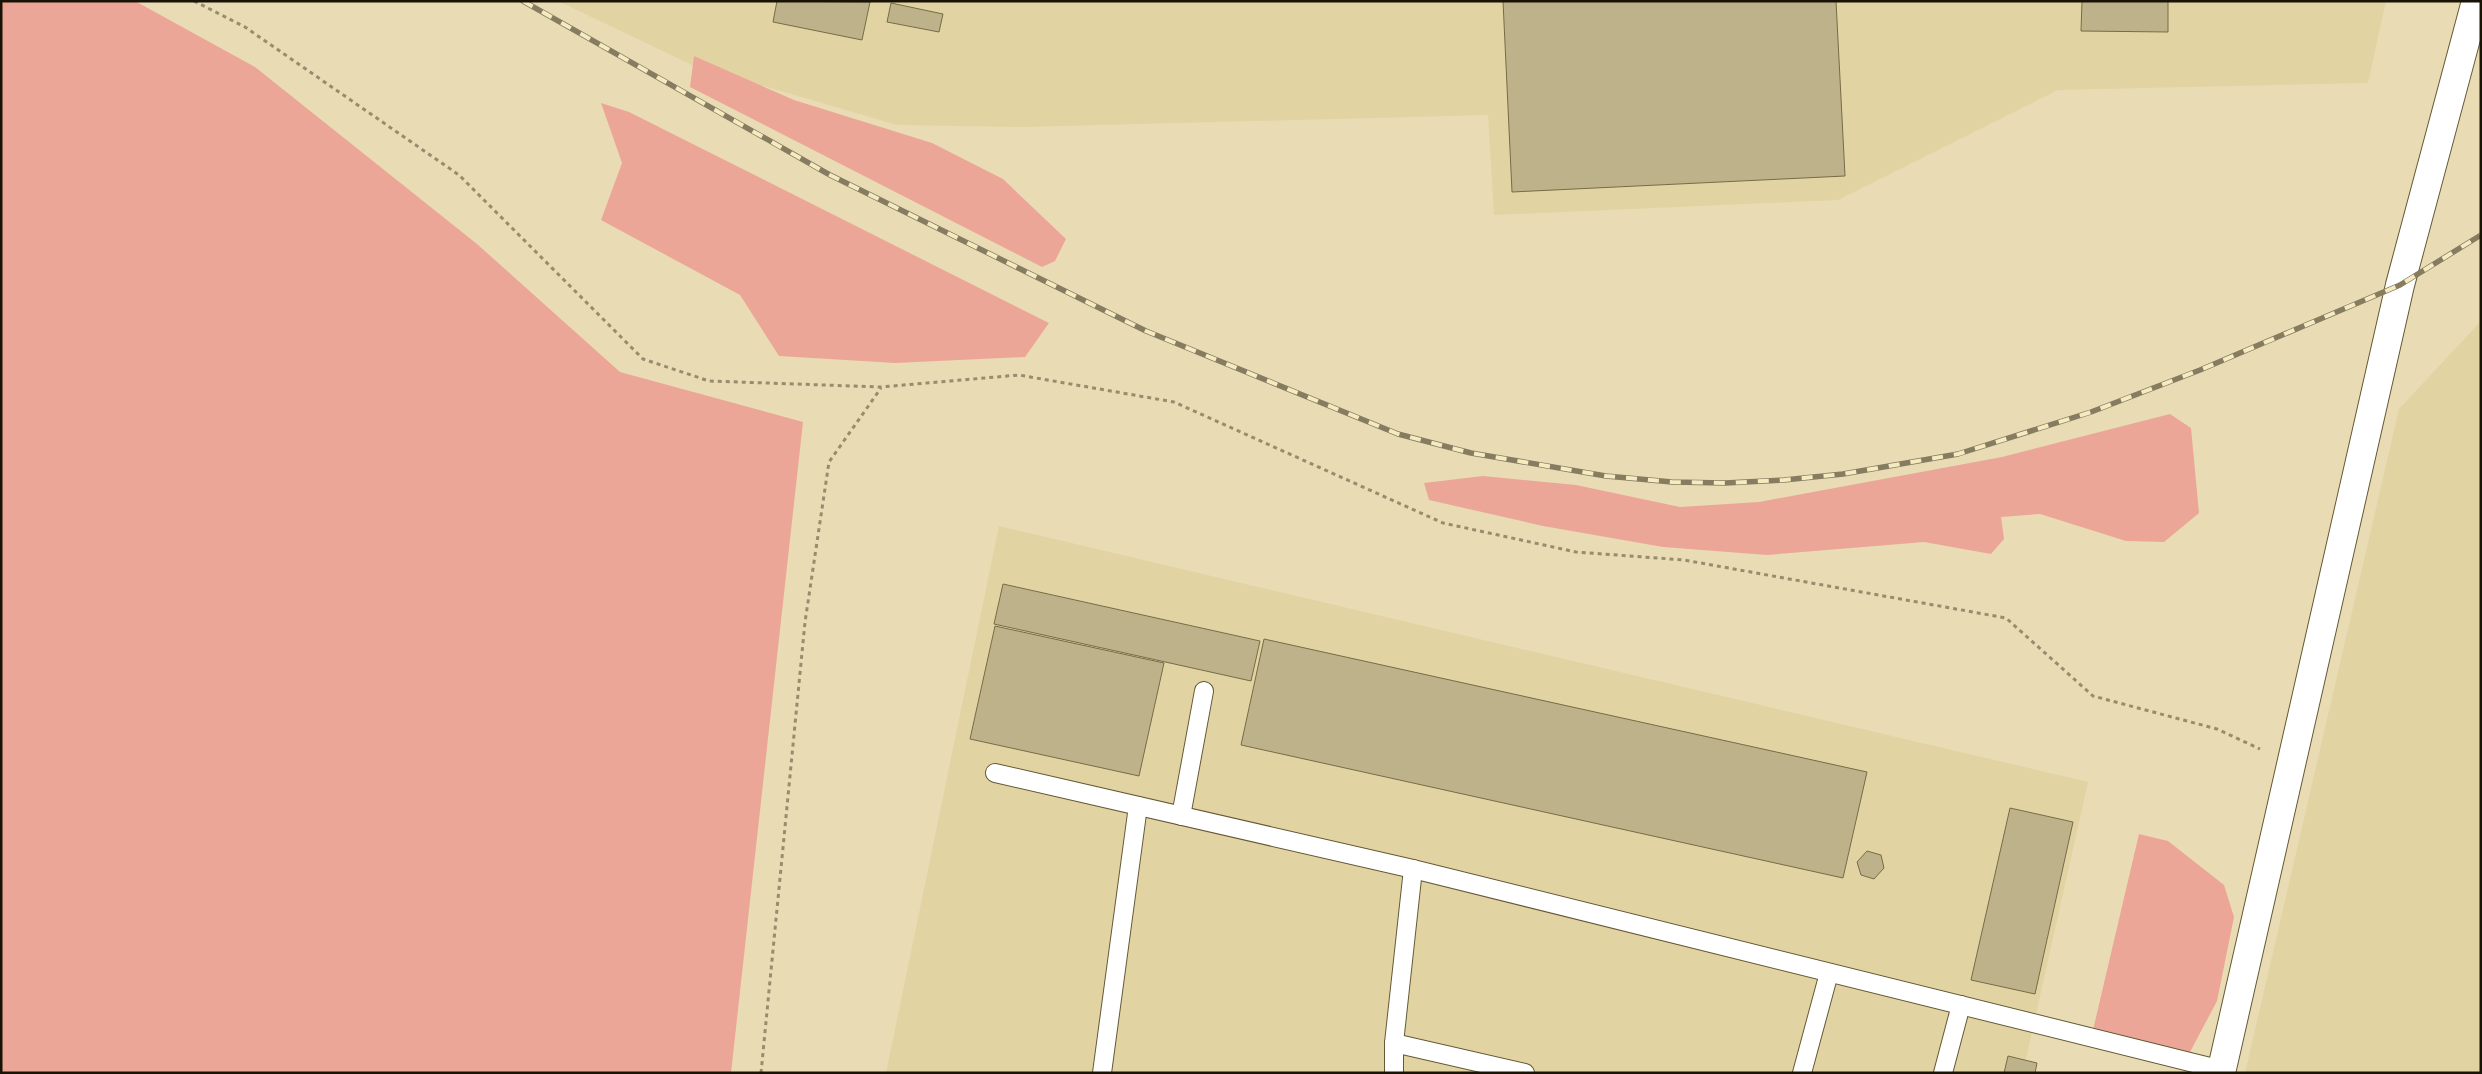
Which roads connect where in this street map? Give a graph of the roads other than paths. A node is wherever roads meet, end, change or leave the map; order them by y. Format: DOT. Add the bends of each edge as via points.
graph roads {
  1 [pos="2476,1"];
  2 [pos="1204,691"];
  3 [pos="995,773"];
  4 [pos="1138,806"];
  5 [pos="1181,816"];
  6 [pos="1413,869"];
  7 [pos="1829,972"];
  8 [pos="1961,1006"];
  9 [pos="1394,1043"];
  10 [pos="2221,1072"];
  11 [pos="1102,1073"];
  12 [pos="1394,1073"];
  13 [pos="1525,1073"];
  14 [pos="1802,1073"];
  15 [pos="1944,1073"];
  1 -- 10 [label="street" via="2400,285"];
  2 -- 5 [label="lane"];
  3 -- 4 [label="lane"];
  4 -- 5 [label="lane"];
  4 -- 11 [label="lane"];
  5 -- 6 [label="lane"];
  6 -- 7 [label="lane"];
  6 -- 9 [label="lane"];
  7 -- 8 [label="lane"];
  7 -- 14 [label="lane"];
  8 -- 10 [label="lane"];
  8 -- 15 [label="lane"];
  9 -- 12 [label="lane"];
  9 -- 13 [label="lane"];
}
